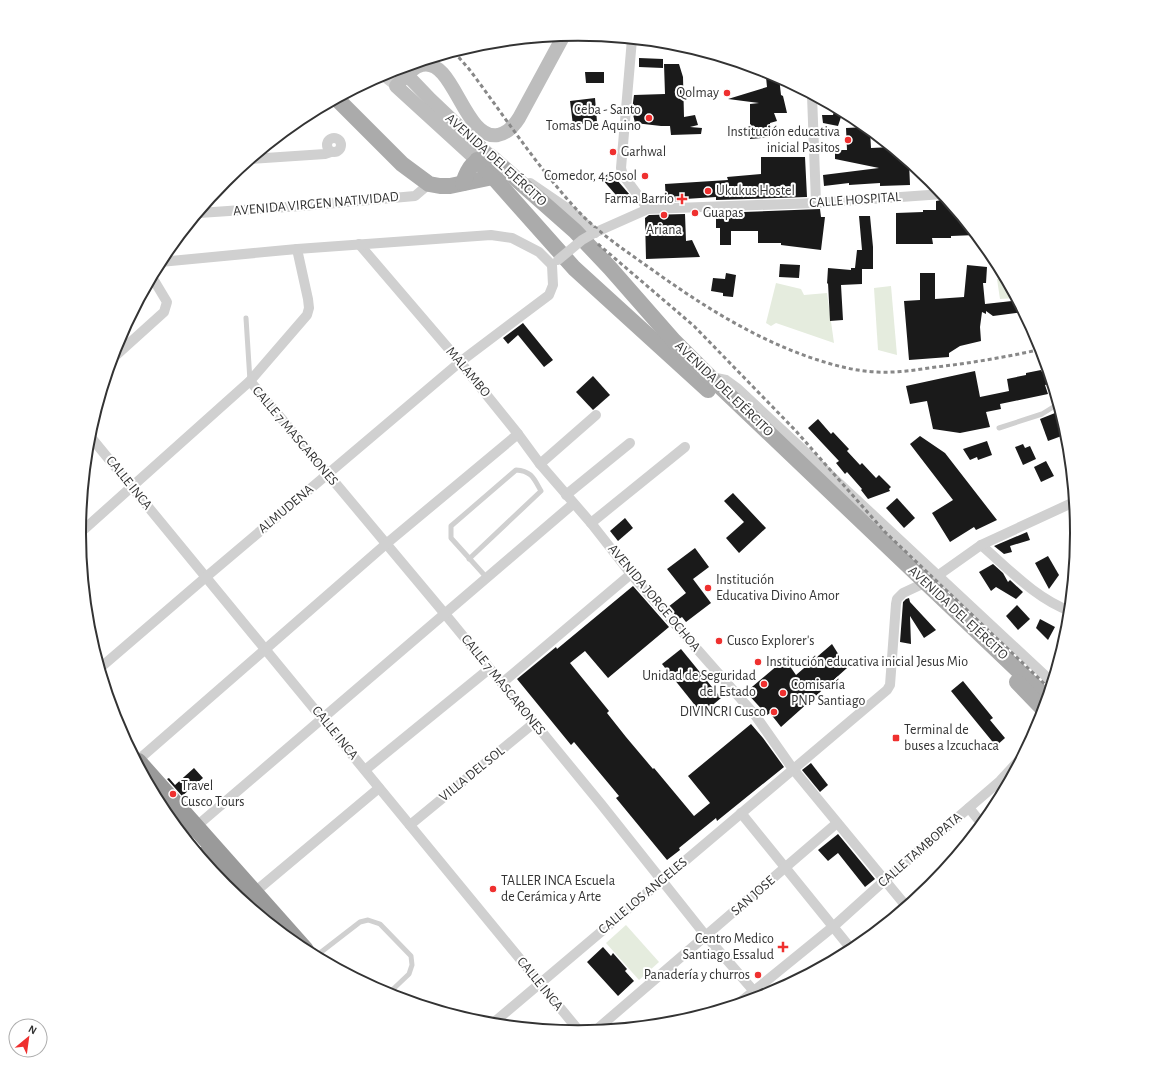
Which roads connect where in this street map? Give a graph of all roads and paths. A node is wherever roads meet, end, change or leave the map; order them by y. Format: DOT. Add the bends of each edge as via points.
graph roads {
  1 [pos="561,42"];
  2 [pos="632,44"];
  3 [pos="427,65"];
  4 [pos="404,73"];
  5 [pos="402,74"];
  6 [pos="387,79"];
  7 [pos="396,86"];
  8 [pos="812,101"];
  9 [pos="341,103"];
  10 [pos="331,152"];
  11 [pos="260,158"];
  12 [pos="484,158"];
  13 [pos="498,172"];
  14 [pos="463,183"];
  15 [pos="429,184"];
  16 [pos="935,195"];
  17 [pos="816,203"];
  18 [pos="648,209"];
  19 [pos="207,212"];
  20 [pos="594,233"];
  21 [pos="359,244"];
  22 [pos="297,249"];
  23 [pos="168,261"];
  24 [pos="555,263"];
  25 [pos="155,282"];
  26 [pos="246,318"];
  27 [pos="122,350"];
  28 [pos="460,362"];
  29 [pos="250,381"];
  30 [pos="1054,406"];
  31 [pos="596,415"];
  32 [pos="999,428"];
  33 [pos="518,434"];
  34 [pos="95,442"];
  35 [pos="630,443"];
  36 [pos="685,447"];
  37 [pos="540,464"];
  38 [pos="328,474"];
  39 [pos="131,486"];
  40 [pos="566,495"];
  41 [pos="573,504"];
  42 [pos="1069,504"];
  43 [pos="591,523"];
  44 [pos="86,527"];
  45 [pos="386,544"];
  46 [pos="981,545"];
  47 [pos="469,559"];
  48 [pos="631,574"];
  49 [pos="206,577"];
  50 [pos="487,578"];
  51 [pos="927,582"];
  52 [pos="1064,608"];
  53 [pos="445,614"];
  54 [pos="265,649"];
  55 [pos="104,664"];
  56 [pos="490,669"];
  57 [pos="1048,679"];
  58 [pos="502,683"];
  59 [pos="1023,688"];
  60 [pos="1043,693"];
  61 [pos="1040,701"];
  62 [pos="1039,705"];
  63 [pos="322,718"];
  64 [pos="534,723"];
  65 [pos="141,759"];
  66 [pos="793,769"];
  67 [pos="364,770"];
  68 [pos="1000,787"];
  69 [pos="379,788"];
  70 [pos="158,789"];
  71 [pos="969,808"];
  72 [pos="741,813"];
  73 [pos="978,820"];
  74 [pos="837,824"];
  75 [pos="410,825"];
  76 [pos="190,831"];
  77 [pos="786,867"];
  78 [pos="661,880"];
  79 [pos="885,880"];
  80 [pos="249,897"];
  81 [pos="903,903"];
  82 [pos="263,910"];
  83 [pos="834,926"];
  84 [pos="706,936"];
  85 [pos="848,945"];
  86 [pos="321,952"];
  87 [pos="540,983"];
  88 [pos="393,989"];
  89 [pos="760,991"];
  90 [pos="755,993"];
  91 [pos="498,1018"];
  92 [pos="603,1024"];
  93 [pos="574,1025"];
  1 -- 3 [label="main road" via="519,118 513,127 500,134 490,134 480,129 446,76 433,66"];
  2 -- 18 [label="street" via="621,168 622,175"];
  4 -- 12 [label="main road, AVENIDA DEL EJÉRCITO"];
  5 -- 7 [label="main road"];
  6 -- 7 [label="street"];
  7 -- 12 [label="main road, AVENIDA DEL EJÉRCITO"];
  8 -- 17 [label="street"];
  9 -- 15 [label="main road" via="402,164"];
  10 -- 11 [label="street"];
  12 -- 13 [label="main road, AVENIDA DEL EJÉRCITO"];
  12 -- 14 [label="main road" via="468,170"];
  12 -- 20 [label="street" via="504,163 571,211"];
  13 -- 14 [label="main road"];
  13 -- 51 [label="main road, AVENIDA DEL EJÉRCITO" via="575,231 710,377"];
  13 -- 51 [label="main road, AVENIDA DEL EJÉRCITO" via="574,268"];
  14 -- 15 [label="main road" via="450,186"];
  15 -- 19 [label="street, AVENIDA VIRGEN NATIVIDAD" via="415,196"];
  16 -- 17 [label="street, CALLE HOSPITAL"];
  17 -- 18 [label="street, CALLE HOSPITAL"];
  18 -- 20 [label="street"];
  20 -- 24 [label="street, bridge"];
  21 -- 22 [label="street"];
  21 -- 24 [label="street" via="491,235 512,238"];
  21 -- 28 [label="street, MALAMBO"];
  22 -- 23 [label="street"];
  22 -- 29 [label="street" via="310,308"];
  24 -- 28 [label="street, ALMUDENA" via="550,295"];
  25 -- 27 [label="street" via="167,302 164,312"];
  26 -- 29 [label="lane"];
  28 -- 33 [label="street, MALAMBO"];
  28 -- 38 [label="street, ALMUDENA"];
  29 -- 38 [label="street, CALLE 7 MASCARONES"];
  29 -- 39 [label="street"];
  30 -- 32 [label="lane" via="1042,414"];
  31 -- 37 [label="street"];
  33 -- 37 [label="street, MALAMBO"];
  33 -- 45 [label="street"];
  34 -- 39 [label="street, CALLE INCA"];
  35 -- 40 [label="street"];
  36 -- 43 [label="street"];
  37 -- 40 [label="street, MALAMBO"];
  38 -- 45 [label="street, CALLE 7 MASCARONES"];
  38 -- 49 [label="street, ALMUDENA"];
  39 -- 44 [label="street"];
  39 -- 49 [label="street, CALLE INCA"];
  40 -- 41 [label="street, MALAMBO"];
  41 -- 43 [label="street, AVENIDA JORGE OCHOA"];
  41 -- 50 [label="street"];
  42 -- 46 [label="street, CALLE LOS ANGELES"];
  43 -- 48 [label="street, AVENIDA JORGE OCHOA"];
  45 -- 53 [label="street, CALLE 7 MASCARONES"];
  45 -- 54 [label="street"];
  46 -- 51 [label="street, CALLE LOS ANGELES"];
  46 -- 52 [label="street" via="1034,591"];
  47 -- 47 [label="lane" via="451,538 451,526 516,470 524,470 532,475 541,491"];
  47 -- 50 [label="lane"];
  48 -- 58 [label="street"];
  48 -- 66 [label="street, AVENIDA JORGE OCHOA" via="755,715"];
  49 -- 54 [label="street, CALLE INCA"];
  49 -- 55 [label="street, ALMUDENA"];
  50 -- 53 [label="street"];
  51 -- 57 [label="street, AVENIDA DEL EJÉRCITO"];
  51 -- 59 [label="main road, AVENIDA DEL EJÉRCITO"];
  51 -- 60 [label="main road, AVENIDA DEL EJÉRCITO"];
  51 -- 66 [label="street, CALLE LOS ANGELES" via="900,596 896,604 889,688"];
  53 -- 56 [label="street, CALLE 7 MASCARONES"];
  53 -- 63 [label="street"];
  54 -- 63 [label="street, CALLE INCA"];
  54 -- 65 [label="street"];
  56 -- 58 [label="street, CALLE 7 MASCARONES"];
  56 -- 67 [label="street"];
  58 -- 64 [label="street, CALLE 7 MASCARONES"];
  59 -- 61 [label="main road, AVENIDA DEL EJÉRCITO"];
  59 -- 62 [label="main road, AVENIDA DEL EJÉRCITO"];
  63 -- 67 [label="street, CALLE INCA"];
  63 -- 76 [label="street"];
  64 -- 75 [label="street, VILLA DEL SOL"];
  64 -- 78 [label="street, CALLE 7 MASCARONES"];
  66 -- 72 [label="street, CALLE LOS ANGELES"];
  66 -- 74 [label="street, AVENIDA JORGE OCHOA"];
  67 -- 69 [label="street, CALLE INCA"];
  68 -- 71 [label="street, CALLE TAMBOPATA"];
  69 -- 75 [label="street, CALLE INCA"];
  69 -- 80 [label="street"];
  70 -- 76 [label="highway"];
  71 -- 73 [label="street"];
  71 -- 79 [label="street, CALLE TAMBOPATA"];
  72 -- 77 [label="street"];
  72 -- 78 [label="street, CALLE LOS ANGELES"];
  74 -- 77 [label="street, SAN JOSE"];
  74 -- 79 [label="street, AVENIDA JORGE OCHOA"];
  75 -- 87 [label="street, CALLE INCA"];
  76 -- 80 [label="highway"];
  77 -- 83 [label="street"];
  77 -- 84 [label="street, SAN JOSE"];
  78 -- 84 [label="street, CALLE 7 MASCARONES"];
  78 -- 87 [label="street, CALLE LOS ANGELES"];
  79 -- 81 [label="street, AVENIDA JORGE OCHOA"];
  79 -- 83 [label="street, CALLE TAMBOPATA"];
  80 -- 82 [label="highway"];
  83 -- 85 [label="street"];
  83 -- 89 [label="street, CALLE TAMBOPATA"];
  84 -- 90 [label="street, CALLE 7 MASCARONES"];
  84 -- 92 [label="street, SAN JOSE"];
  86 -- 88 [label="lane" via="360,922 368,920 380,924 411,956 409,974"];
  87 -- 91 [label="street, CALLE LOS ANGELES"];
  87 -- 93 [label="street, CALLE INCA"];
}
